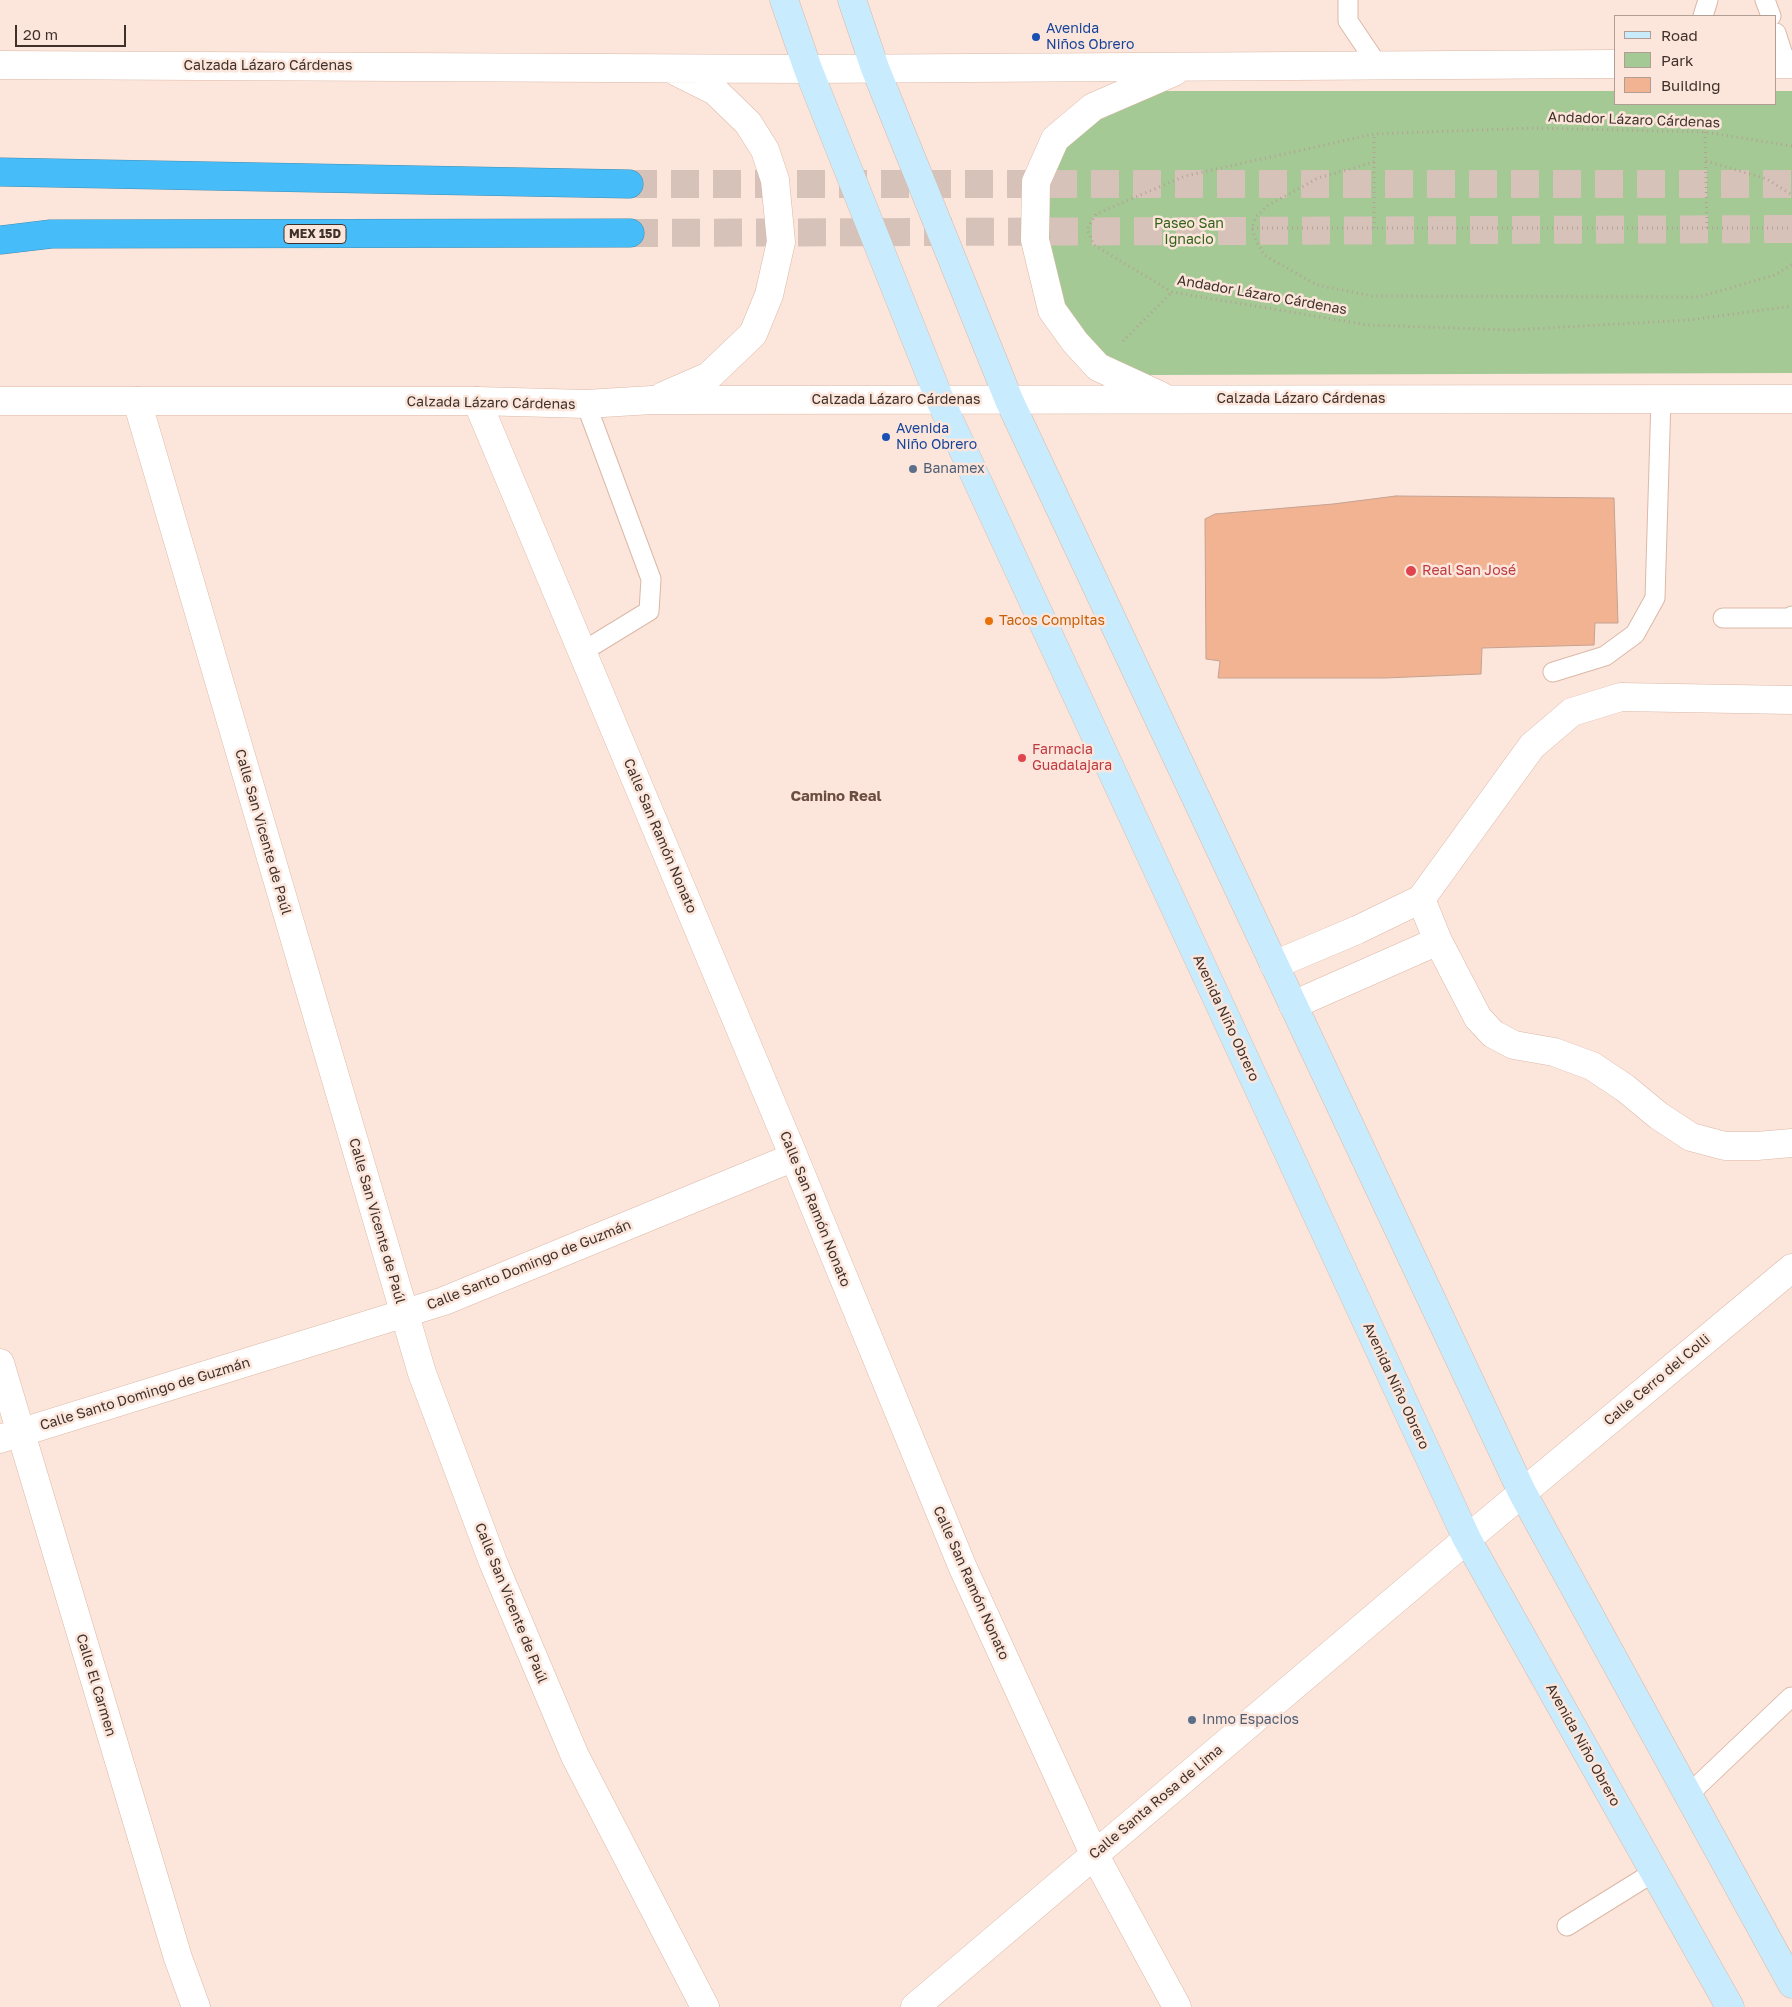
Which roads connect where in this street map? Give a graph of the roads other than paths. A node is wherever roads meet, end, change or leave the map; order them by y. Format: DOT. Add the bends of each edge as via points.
graph roads {
  1 [pos="784,0"];
  2 [pos="852,0"];
  3 [pos="1348,0"];
  4 [pos="1708,0"];
  5 [pos="1765,0"];
  6 [pos="1703,15"];
  7 [pos="1770,15"];
  8 [pos="1777,37"];
  9 [pos="1614,64"];
  10 [pos="1784,64"];
  11 [pos="0,65"];
  12 [pos="1379,67"];
  13 [pos="668,68"];
  14 [pos="875,68"];
  15 [pos="1184,68"];
  16 [pos="808,69"];
  17 [pos="0,172"];
  18 [pos="629,184"];
  19 [pos="630,233"];
  20 [pos="0,240"];
  21 [pos="1662,398"];
  22 [pos="1792,399"];
  23 [pos="652,400"];
  24 [pos="940,400"];
  25 [pos="1009,400"];
  26 [pos="1169,400"];
  27 [pos="0,401"];
  28 [pos="477,401"];
  29 [pos="137,402"];
  30 [pos="586,404"];
  31 [pos="1792,616"];
  32 [pos="1723,618"];
  33 [pos="582,652"];
  34 [pos="1553,672"];
  35 [pos="1792,700"];
  36 [pos="1421,899"];
  37 [pos="1438,941"];
  38 [pos="1274,965"];
  39 [pos="1293,1005"];
  40 [pos="1792,1143"];
  41 [pos="794,1157"];
  42 [pos="1792,1268"];
  43 [pos="404,1313"];
  44 [pos="0,1363"];
  45 [pos="10,1436"];
  46 [pos="1522,1492"];
  47 [pos="1467,1538"];
  48 [pos="1791,1697"];
  49 [pos="1688,1795"];
  50 [pos="1094,1854"];
  51 [pos="1654,1872"];
  52 [pos="1567,1926"];
  53 [pos="1792,1984"];
  54 [pos="196,2007"];
  55 [pos="705,2007"];
  56 [pos="915,2007"];
  57 [pos="1176,2007"];
  58 [pos="1730,2007"];
  1 -- 16 [label="main road, Avenida Niño Obrero"];
  2 -- 14 [label="main road"];
  3 -- 12 [label="lane" via="1348,21"];
  4 -- 6 [label="lane"];
  5 -- 7 [label="lane"];
  8 -- 10 [label="lane"];
  9 -- 12 [label="street, Calzada Lázaro Cárdenas"];
  11 -- 13 [label="street, Calzada Lázaro Cárdenas"];
  12 -- 15 [label="street, Calzada Lázaro Cárdenas"];
  13 -- 16 [label="street, Calzada Lázaro Cárdenas"];
  13 -- 23 [label="street" via="715,91 748,123 765,150 775,180 781,242 768,296 753,334 708,376"];
  14 -- 15 [label="street, Calzada Lázaro Cárdenas"];
  14 -- 16 [label="street, Calzada Lázaro Cárdenas"];
  14 -- 25 [label="main road"];
  15 -- 26 [label="street" via="1093,107 1055,139 1036,182 1035,240 1052,310 1098,367"];
  16 -- 24 [label="main road, Avenida Niño Obrero"];
  17 -- 18 [label="highway"];
  19 -- 20 [label="highway, MEX 15D" via="51,234"];
  21 -- 22 [label="street, Calzada Lázaro Cárdenas"];
  21 -- 26 [label="street, Calzada Lázaro Cárdenas"];
  21 -- 34 [label="lane" via="1655,598 1635,634 1605,656"];
  23 -- 24 [label="street, Calzada Lázaro Cárdenas"];
  23 -- 30 [label="street, Calzada Lázaro Cárdenas"];
  24 -- 25 [label="street, Calzada Lázaro Cárdenas"];
  24 -- 47 [label="main road, Avenida Niño Obrero"];
  25 -- 26 [label="street, Calzada Lázaro Cárdenas"];
  25 -- 38 [label="main road"];
  27 -- 29 [label="street, Calzada Lázaro Cárdenas"];
  28 -- 29 [label="street, Calzada Lázaro Cárdenas"];
  28 -- 30 [label="street, Calzada Lázaro Cárdenas"];
  28 -- 33 [label="street, Calle San Ramón Nonato"];
  29 -- 43 [label="street, Calle San Vicente de Paúl"];
  30 -- 33 [label="lane" via="651,579 649,611"];
  31 -- 32 [label="lane"];
  33 -- 41 [label="street, Calle San Ramón Nonato"];
  35 -- 36 [label="street" via="1621,697 1572,712 1532,746"];
  36 -- 37 [label="street"];
  36 -- 38 [label="street"];
  37 -- 39 [label="street"];
  37 -- 40 [label="street" via="1478,1018 1493,1034 1514,1045 1554,1052 1592,1066 1691,1137 1725,1146"];
  38 -- 39 [label="main road"];
  39 -- 46 [label="main road"];
  41 -- 43 [label="street, Calle Santo Domingo de Guzmán" via="444,1301"];
  41 -- 50 [label="street, Calle San Ramón Nonato" via="963,1568"];
  42 -- 46 [label="street, Calle Cerro del Colli"];
  43 -- 45 [label="street, Calle Santo Domingo de Guzmán"];
  43 -- 55 [label="street, Calle San Vicente de Paúl" via="422,1373 493,1562 575,1756"];
  44 -- 45 [label="street, Calle El Carmen"];
  45 -- 54 [label="street, Calle El Carmen"];
  46 -- 47 [label="street, Calle Cerro del Colli"];
  46 -- 49 [label="main road"];
  47 -- 50 [label="street, Calle Santa Rosa de Lima"];
  47 -- 51 [label="main road, Avenida Niño Obrero"];
  48 -- 49 [label="lane"];
  49 -- 53 [label="main road"];
  50 -- 56 [label="street, Calle Santa Rosa de Lima"];
  50 -- 57 [label="street, Calle San Ramón Nonato"];
  51 -- 52 [label="lane"];
  51 -- 58 [label="main road, Avenida Niño Obrero"];
}
